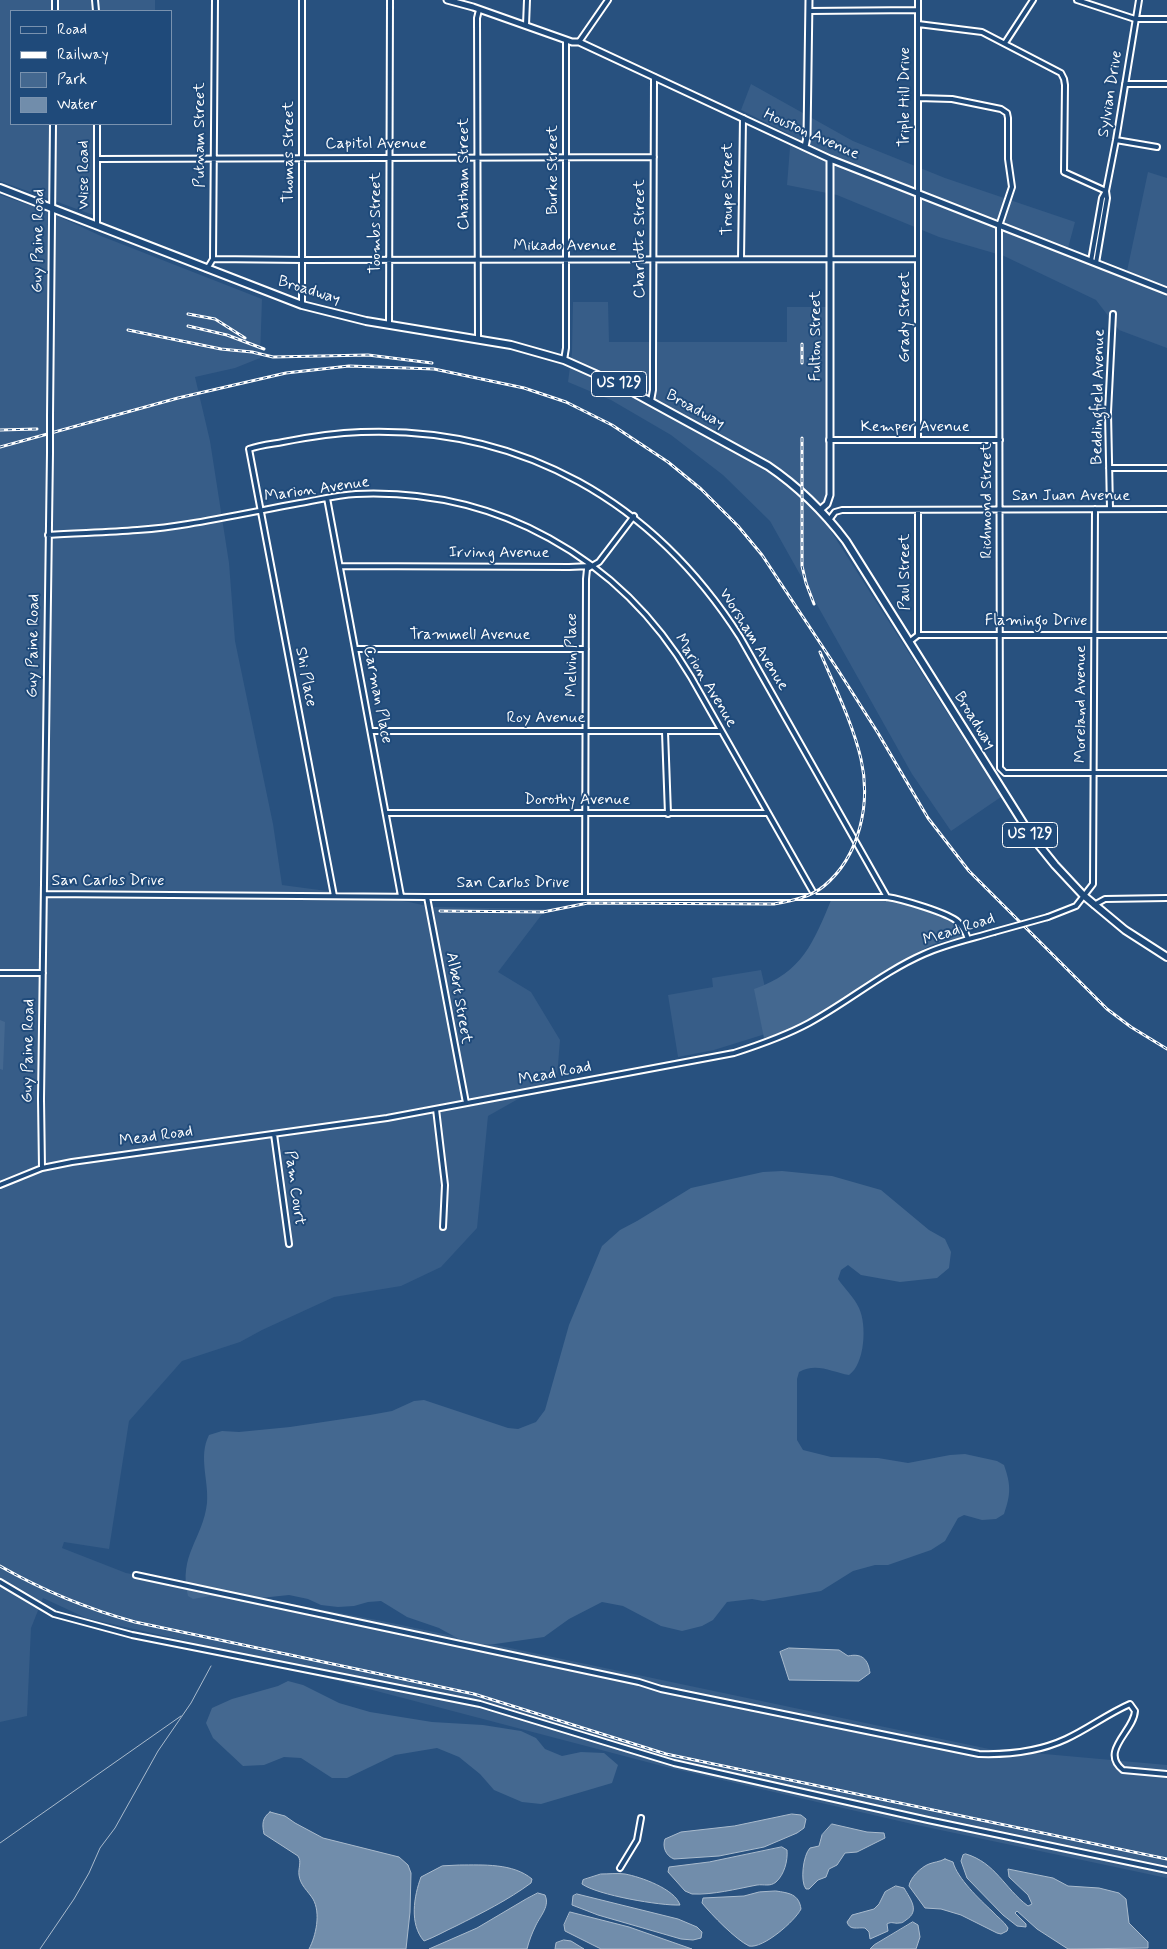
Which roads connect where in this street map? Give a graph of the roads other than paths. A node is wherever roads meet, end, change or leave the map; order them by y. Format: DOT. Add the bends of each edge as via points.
graph roads {
  1 [pos="215,0"];
  2 [pos="302,0"];
  3 [pos="390,0"];
  4 [pos="447,0"];
  5 [pos="527,0"];
  6 [pos="608,0"];
  7 [pos="809,0"];
  8 [pos="918,0"];
  9 [pos="1033,0"];
  10 [pos="1077,0"];
  11 [pos="1138,0"];
  12 [pos="479,10"];
  13 [pos="918,10"];
  14 [pos="809,11"];
  15 [pos="1135,19"];
  16 [pos="1167,19"];
  17 [pos="918,24"];
  18 [pos="526,25"];
  19 [pos="566,39"];
  20 [pos="579,42"];
  21 [pos="1005,43"];
  22 [pos="654,77"];
  23 [pos="1125,84"];
  24 [pos="1167,84"];
  25 [pos="918,98"];
  26 [pos="742,118"];
  27 [pos="53,125"];
  28 [pos="97,125"];
  29 [pos="1116,140"];
  30 [pos="806,147"];
  31 [pos="1158,147"];
  32 [pos="390,157"];
  33 [pos="566,157"];
  34 [pos="654,157"];
  35 [pos="214,158"];
  36 [pos="303,158"];
  37 [pos="478,158"];
  38 [pos="98,159"];
  39 [pos="830,159"];
  40 [pos="0,188"];
  41 [pos="1106,191"];
  42 [pos="918,194"];
  43 [pos="52,208"];
  44 [pos="97,226"];
  45 [pos="999,226"];
  46 [pos="213,259"];
  47 [pos="566,259"];
  48 [pos="654,259"];
  49 [pos="742,259"];
  50 [pos="918,259"];
  51 [pos="303,260"];
  52 [pos="390,260"];
  53 [pos="477,260"];
  54 [pos="829,260"];
  55 [pos="1094,262"];
  56 [pos="208,269"];
  57 [pos="1167,291"];
  58 [pos="302,305"];
  59 [pos="1113,314"];
  60 [pos="389,325"];
  61 [pos="478,339"];
  62 [pos="564,360"];
  63 [pos="651,401"];
  64 [pos="829,440"];
  65 [pos="918,440"];
  66 [pos="1000,440"];
  67 [pos="252,463"];
  68 [pos="1110,468"];
  69 [pos="1167,468"];
  70 [pos="327,498"];
  71 [pos="1110,509"];
  72 [pos="1167,509"];
  73 [pos="820,510"];
  74 [pos="918,510"];
  75 [pos="1001,510"];
  76 [pos="1095,510"];
  77 [pos="261,511"];
  78 [pos="634,516"];
  79 [pos="829,520"];
  80 [pos="48,535"];
  81 [pos="340,566"];
  82 [pos="592,566"];
  83 [pos="918,635"];
  84 [pos="1000,635"];
  85 [pos="1095,635"];
  86 [pos="1167,635"];
  87 [pos="909,642"];
  88 [pos="355,649"];
  89 [pos="586,649"];
  90 [pos="371,731"];
  91 [pos="585,731"];
  92 [pos="721,731"];
  93 [pos="665,732"];
  94 [pos="999,764"];
  95 [pos="988,768"];
  96 [pos="1094,773"];
  97 [pos="1167,773"];
  98 [pos="386,813"];
  99 [pos="768,813"];
  100 [pos="585,814"];
  101 [pos="668,814"];
  102 [pos="44,894"];
  103 [pos="1083,895"];
  104 [pos="334,896"];
  105 [pos="401,896"];
  106 [pos="427,897"];
  107 [pos="585,897"];
  108 [pos="814,898"];
  109 [pos="887,898"];
  110 [pos="1167,898"];
  111 [pos="1094,905"];
  112 [pos="968,939"];
  113 [pos="1167,957"];
  114 [pos="0,973"];
  115 [pos="43,973"];
  116 [pos="466,1104"];
  117 [pos="436,1109"];
  118 [pos="274,1134"];
  119 [pos="42,1168"];
  120 [pos="0,1185"];
  121 [pos="443,1227"];
  122 [pos="289,1244"];
  123 [pos="136,1576"];
  124 [pos="0,1582"];
  125 [pos="1167,1774"];
  126 [pos="641,1818"];
  127 [pos="620,1868"];
  128 [pos="1167,1870"];
  1 -- 35 [label="street, Putnam Street"];
  2 -- 36 [label="street, Thomas Street"];
  3 -- 32 [label="street, Toombs Street"];
  4 -- 12 [label="street, Houston Avenue"];
  5 -- 18 [label="street"];
  6 -- 20 [label="street"];
  7 -- 14 [label="street"];
  8 -- 13 [label="street, Triple Hill Drive"];
  9 -- 21 [label="street"];
  10 -- 15 [label="street"];
  11 -- 15 [label="street, Sylvian Drive"];
  12 -- 18 [label="street, Houston Avenue"];
  12 -- 37 [label="street, Chatham Street"];
  13 -- 14 [label="street"];
  13 -- 17 [label="street, Triple Hill Drive"];
  14 -- 30 [label="street"];
  15 -- 16 [label="street"];
  15 -- 23 [label="street, Sylvian Drive"];
  17 -- 21 [label="street" via="980,31"];
  17 -- 25 [label="street, Triple Hill Drive"];
  18 -- 19 [label="street, Houston Avenue"];
  19 -- 20 [label="street, Houston Avenue"];
  19 -- 33 [label="street, Burke Street"];
  20 -- 22 [label="street, Houston Avenue"];
  21 -- 41 [label="street" via="1062,75 1065,85 1064,172"];
  22 -- 26 [label="street, Houston Avenue"];
  22 -- 34 [label="street, Charlotte Street"];
  23 -- 24 [label="street"];
  23 -- 29 [label="street, Sylvian Drive"];
  25 -- 42 [label="street, Triple Hill Drive"];
  25 -- 45 [label="street, Richmond Street" via="952,99 1007,113 1012,187"];
  26 -- 30 [label="street, Houston Avenue"];
  26 -- 49 [label="street, Troupe Street"];
  27 -- 43 [label="street, Guy Paine Road"];
  28 -- 38 [label="street, Wise Road"];
  29 -- 31 [label="street"];
  29 -- 41 [label="street, Sylvian Drive"];
  30 -- 39 [label="street, Houston Avenue"];
  32 -- 36 [label="street, Capitol Avenue"];
  32 -- 37 [label="street, Capitol Avenue"];
  32 -- 52 [label="street, Toombs Street"];
  33 -- 34 [label="street, Capitol Avenue"];
  33 -- 37 [label="street, Capitol Avenue"];
  33 -- 47 [label="street, Burke Street"];
  34 -- 48 [label="street, Charlotte Street"];
  35 -- 36 [label="street, Capitol Avenue"];
  35 -- 38 [label="street, Capitol Avenue"];
  35 -- 46 [label="street, Putnam Street"];
  36 -- 51 [label="street, Thomas Street"];
  37 -- 53 [label="street, Chatham Street"];
  38 -- 44 [label="street, Wise Road"];
  39 -- 42 [label="street, Houston Avenue"];
  39 -- 54 [label="street, Fulton Street"];
  40 -- 43 [label="main road, Broadway / US 129"];
  41 -- 55 [label="street, Sylvian Drive" via="1102,198"];
  42 -- 45 [label="street, Houston Avenue"];
  42 -- 50 [label="street, Grady Street"];
  43 -- 44 [label="main road, Broadway / US 129"];
  43 -- 80 [label="street, Guy Paine Road, bridge"];
  44 -- 56 [label="main road, Broadway / US 129"];
  45 -- 55 [label="street, Houston Avenue"];
  45 -- 66 [label="street, Richmond Street"];
  46 -- 51 [label="street, Mikado Avenue"];
  46 -- 56 [label="street, Putnam Street"];
  47 -- 48 [label="street, Mikado Avenue"];
  47 -- 53 [label="street, Mikado Avenue"];
  47 -- 62 [label="street, Burke Street"];
  48 -- 49 [label="street, Mikado Avenue"];
  48 -- 63 [label="street, Charlotte Street"];
  49 -- 54 [label="street, Mikado Avenue"];
  50 -- 54 [label="street, Mikado Avenue"];
  50 -- 65 [label="street, Grady Street"];
  51 -- 52 [label="street, Mikado Avenue"];
  51 -- 58 [label="street, Thomas Street"];
  52 -- 53 [label="street, Mikado Avenue"];
  52 -- 60 [label="street, Toombs Street"];
  53 -- 61 [label="street, Chatham Street"];
  54 -- 64 [label="street, Fulton Street"];
  55 -- 57 [label="street, Houston Avenue"];
  56 -- 58 [label="main road, Broadway / US 129"];
  58 -- 60 [label="main road, Broadway / US 129"];
  59 -- 68 [label="street, Beddingfield Avenue"];
  60 -- 61 [label="main road, Broadway / US 129"];
  61 -- 62 [label="main road, Broadway / US 129"];
  62 -- 63 [label="main road, Broadway / US 129"];
  63 -- 73 [label="main road, Broadway / US 129" via="768,466"];
  64 -- 65 [label="street, Kemper Avenue"];
  64 -- 73 [label="street, Fulton Street" via="829,500"];
  65 -- 66 [label="street, Kemper Avenue"];
  66 -- 75 [label="street, Richmond Street"];
  67 -- 77 [label="street, Shi Place"];
  67 -- 78 [label="street, Worsham Avenue" via="249,449 320,435 396,431 442,436 480,443 556,470 578,480"];
  68 -- 69 [label="street"];
  68 -- 71 [label="street, Beddingfield Avenue"];
  70 -- 77 [label="street, Marion Avenue"];
  70 -- 81 [label="street, Carman Place"];
  70 -- 82 [label="street, Marion Avenue" via="382,494 458,504 538,532 573,551"];
  71 -- 72 [label="street, San Juan Avenue"];
  71 -- 76 [label="street, San Juan Avenue"];
  73 -- 79 [label="main road, Broadway / US 129"];
  74 -- 75 [label="street, San Juan Avenue"];
  74 -- 79 [label="street, San Juan Avenue" via="838,510"];
  74 -- 83 [label="street, Paul Street"];
  75 -- 76 [label="street, San Juan Avenue"];
  75 -- 84 [label="street, Richmond Street"];
  76 -- 85 [label="street, Moreland Avenue"];
  77 -- 80 [label="street, Marion Avenue" via="168,527"];
  77 -- 104 [label="street, Shi Place"];
  78 -- 82 [label="street" via="599,562"];
  78 -- 109 [label="street, Worsham Avenue" via="692,570 722,608"];
  79 -- 87 [label="main road, Broadway / US 129" via="846,541"];
  80 -- 102 [label="street, Guy Paine Road"];
  81 -- 82 [label="street, Irving Avenue"];
  81 -- 88 [label="street, Carman Place"];
  82 -- 89 [label="street, Melvin Place" via="586,574"];
  82 -- 92 [label="street, Marion Avenue" via="628,596 661,633 683,664"];
  83 -- 84 [label="street, Flamingo Drive"];
  83 -- 87 [label="street"];
  84 -- 85 [label="street, Flamingo Drive"];
  84 -- 94 [label="street, Richmond Street"];
  85 -- 86 [label="street, Flamingo Drive"];
  85 -- 96 [label="street, Moreland Avenue"];
  87 -- 95 [label="main road, Broadway / US 129"];
  88 -- 89 [label="street, Trammell Avenue"];
  88 -- 90 [label="street, Carman Place"];
  89 -- 91 [label="street, Melvin Place"];
  90 -- 91 [label="street, Roy Avenue"];
  90 -- 98 [label="street, Carman Place"];
  91 -- 93 [label="street, Roy Avenue"];
  91 -- 100 [label="street, Melvin Place"];
  92 -- 93 [label="street, Roy Avenue"];
  92 -- 99 [label="street, Marion Avenue"];
  93 -- 101 [label="street"];
  94 -- 95 [label="street"];
  94 -- 96 [label="street" via="1005,773"];
  95 -- 103 [label="main road, Broadway / US 129" via="1030,834"];
  96 -- 97 [label="street"];
  96 -- 103 [label="street, Moreland Avenue" via="1093,884"];
  98 -- 100 [label="street, Dorothy Avenue"];
  98 -- 105 [label="street, Carman Place"];
  99 -- 101 [label="street, Dorothy Avenue"];
  99 -- 108 [label="street, Marion Avenue"];
  100 -- 101 [label="street, Dorothy Avenue"];
  100 -- 107 [label="street, Melvin Place"];
  102 -- 104 [label="street, San Carlos Drive"];
  102 -- 115 [label="street, Guy Paine Road"];
  103 -- 111 [label="main road, Broadway / US 129"];
  103 -- 112 [label="street, Mead Road, bridge" via="1076,906 1048,917"];
  104 -- 105 [label="street, San Carlos Drive"];
  105 -- 106 [label="street, San Carlos Drive"];
  106 -- 107 [label="street, San Carlos Drive"];
  106 -- 116 [label="street, Albert Street"];
  107 -- 108 [label="street, San Carlos Drive"];
  108 -- 109 [label="street, San Carlos Drive"];
  109 -- 112 [label="street, San Carlos Drive" via="956,920"];
  110 -- 111 [label="street" via="1105,899"];
  111 -- 113 [label="main road, Broadway / US 129"];
  112 -- 116 [label="street, Mead Road" via="917,957 808,1024 754,1047"];
  114 -- 115 [label="street"];
  115 -- 119 [label="street, Guy Paine Road"];
  116 -- 117 [label="street, Mead Road"];
  117 -- 118 [label="street, Mead Road"];
  117 -- 121 [label="street" via="444,1180"];
  118 -- 119 [label="street, Mead Road"];
  118 -- 122 [label="street, Pam Court"];
  119 -- 120 [label="street, Mead Road"];
  123 -- 125 [label="street" via="979,1754 1023,1753 1066,1740 1130,1704 1136,1711 1135,1717 1114,1753 1118,1766 1123,1770"];
  124 -- 128 [label="street" via="54,1614 132,1635 480,1704 674,1763"];
  126 -- 127 [label="street" via="637,1840"];
}
